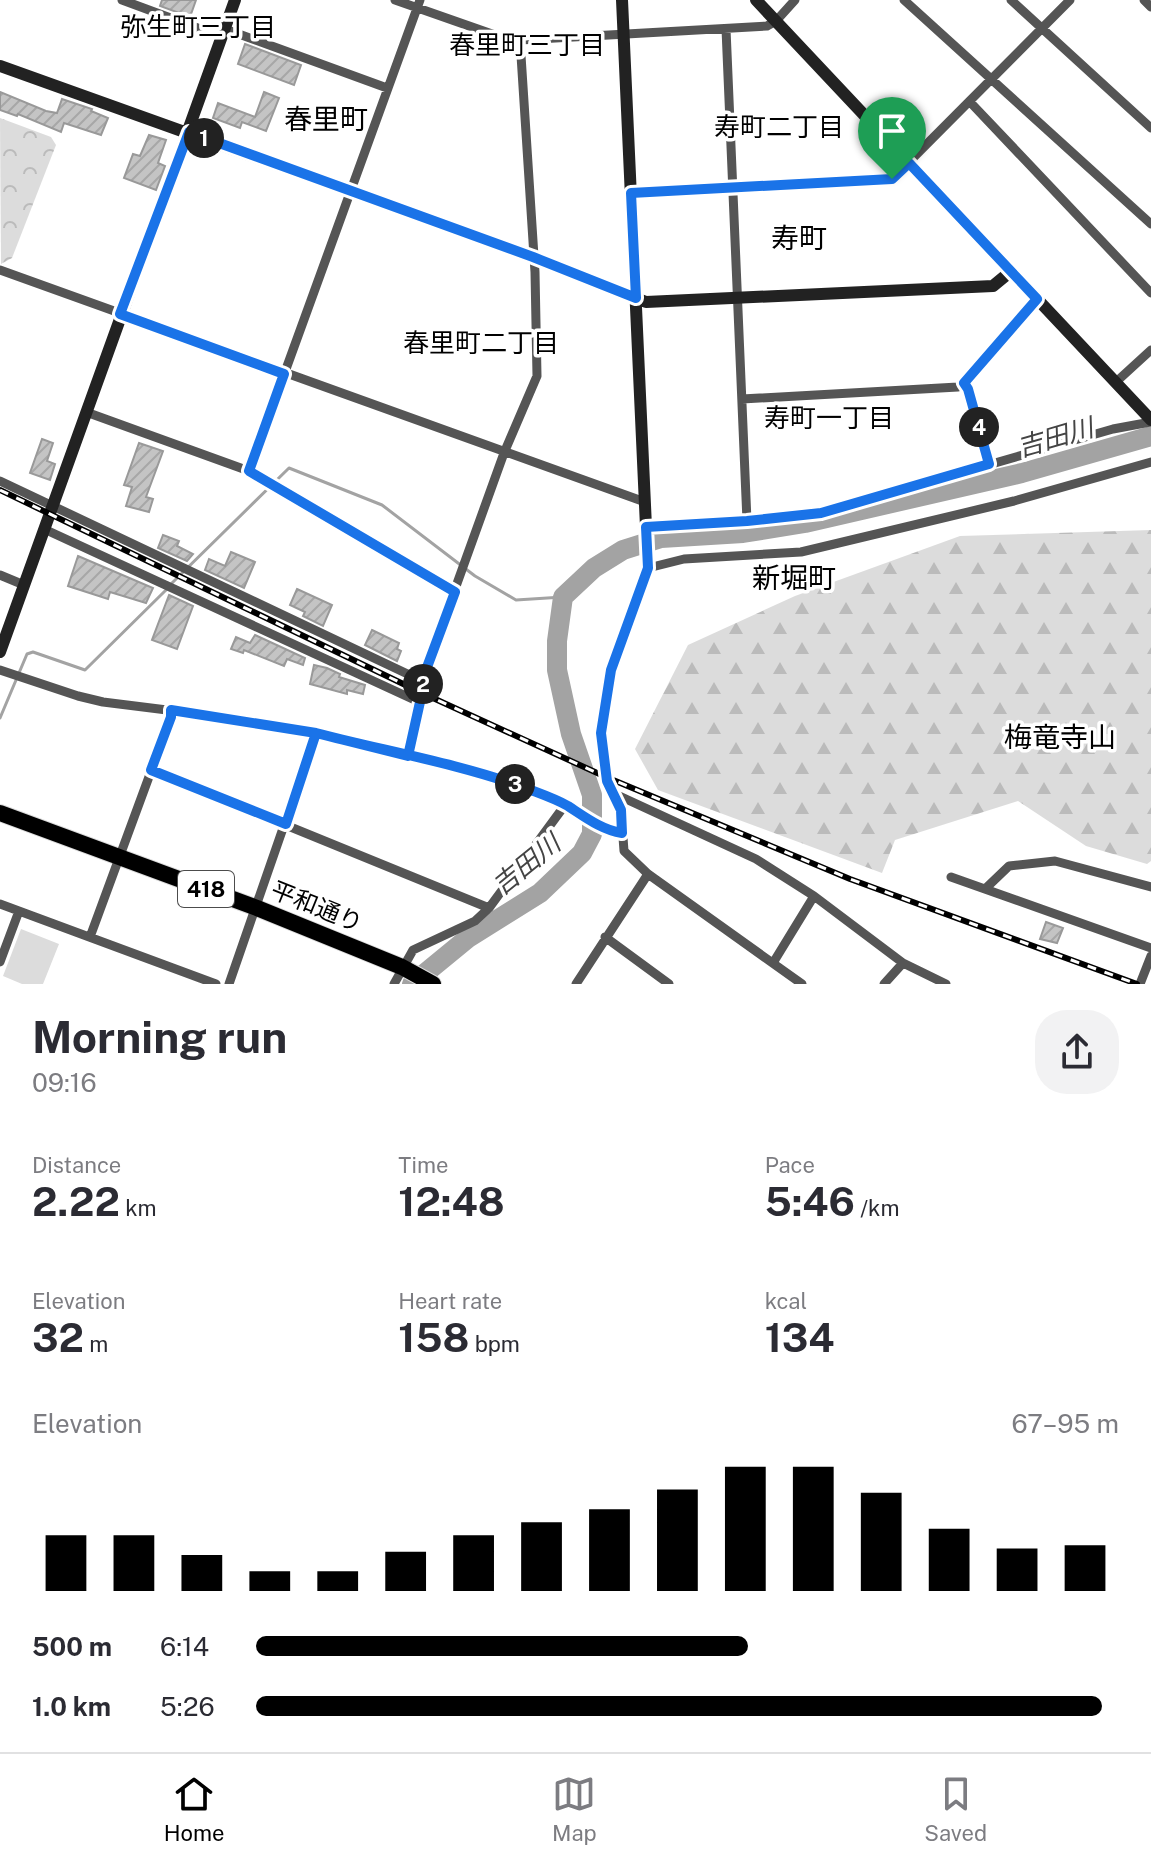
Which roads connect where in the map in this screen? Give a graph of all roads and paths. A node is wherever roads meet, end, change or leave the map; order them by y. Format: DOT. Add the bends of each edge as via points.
graph roads {
  1 [pos="122,0"];
  2 [pos="235,0"];
  3 [pos="395,0"];
  4 [pos="622,0"];
  5 [pos="756,0"];
  6 [pos="795,0"];
  7 [pos="904,0"];
  8 [pos="1011,0"];
  9 [pos="1070,0"];
  10 [pos="1144,0"];
  11 [pos="418,4"];
  12 [pos="1151,7"];
  13 [pos="776,21"];
  14 [pos="726,29"];
  15 [pos="1042,29"];
  16 [pos="223,33"];
  17 [pos="624,34"];
  18 [pos="520,40"];
  19 [pos="0,66"];
  20 [pos="992,80"];
  21 [pos="387,88"];
  22 [pos="970,102"];
  23 [pos="1151,128"];
  24 [pos="189,132"];
  25 [pos="909,163"];
  26 [pos="733,185"];
  27 [pos="350,191"];
  28 [pos="631,193"];
  29 [pos="1151,224"];
  30 [pos="533,257"];
  31 [pos="0,270"];
  32 [pos="1010,272"];
  33 [pos="1151,293"];
  34 [pos="636,298"];
  35 [pos="738,298"];
  36 [pos="1037,299"];
  37 [pos="120,314"];
  38 [pos="1151,350"];
  39 [pos="284,374"];
  40 [pos="1116,382"];
  41 [pos="964,383"];
  42 [pos="742,399"];
  43 [pos="86,412"];
  44 [pos="1151,421"];
  45 [pos="504,453"];
  46 [pos="1151,462"];
  47 [pos="989,464"];
  48 [pos="249,471"];
  49 [pos="0,481"];
  50 [pos="645,502"];
  51 [pos="52,505"];
  52 [pos="747,521"];
  53 [pos="44,529"];
  54 [pos="646,532"];
  55 [pos="647,564"];
  56 [pos="0,575"];
  57 [pos="24,585"];
  58 [pos="455,592"];
  59 [pos="0,652"];
  60 [pos="0,670"];
  61 [pos="423,678"];
  62 [pos="419,702"];
  63 [pos="171,710"];
  64 [pos="316,733"];
  65 [pos="408,756"];
  66 [pos="151,770"];
  67 [pos="615,794"];
  68 [pos="565,805"];
  69 [pos="0,813"];
  70 [pos="286,824"];
  71 [pos="619,833"];
  72 [pos="120,856"];
  73 [pos="648,874"];
  74 [pos="951,877"];
  75 [pos="1151,887"];
  76 [pos="985,889"];
  77 [pos="814,896"];
  78 [pos="0,904"];
  79 [pos="257,908"];
  80 [pos="489,908"];
  81 [pos="19,911"];
  82 [pos="90,937"];
  83 [pos="605,937"];
  84 [pos="1151,948"];
  85 [pos="1151,956"];
  86 [pos="0,962"];
  87 [pos="773,963"];
  88 [pos="903,963"];
  89 [pos="418,975"];
  90 [pos="657,980"];
  91 [pos="216,984"];
  92 [pos="229,984"];
  93 [pos="394,984"];
  94 [pos="576,984"];
  95 [pos="669,984"];
  96 [pos="802,984"];
  97 [pos="884,984"];
  98 [pos="946,984"];
  99 [pos="1140,984"];
  1 -- 16 [label="street"];
  2 -- 16 [label="street"];
  3 -- 11 [label="street"];
  4 -- 17 [label="street"];
  5 -- 13 [label="street"];
  6 -- 13 [label="street"];
  7 -- 20 [label="street"];
  8 -- 15 [label="street"];
  9 -- 15 [label="street"];
  10 -- 12 [label="street"];
  11 -- 18 [label="street"];
  11 -- 21 [label="street"];
  13 -- 14 [label="street"];
  13 -- 25 [label="street"];
  14 -- 17 [label="street"];
  14 -- 26 [label="street"];
  15 -- 20 [label="street"];
  15 -- 23 [label="street"];
  16 -- 21 [label="street"];
  16 -- 24 [label="street"];
  17 -- 18 [label="street"];
  17 -- 28 [label="street"];
  18 -- 30 [label="street"];
  19 -- 24 [label="street"];
  20 -- 22 [label="street"];
  20 -- 29 [label="street"];
  21 -- 27 [label="street"];
  22 -- 25 [label="street"];
  22 -- 33 [label="street"];
  24 -- 27 [label="street"];
  24 -- 37 [label="street"];
  25 -- 26 [label="street" via="892,179"];
  25 -- 32 [label="street"];
  26 -- 28 [label="street"];
  26 -- 35 [label="street"];
  27 -- 30 [label="street"];
  27 -- 39 [label="street"];
  28 -- 34 [label="street"];
  30 -- 34 [label="street"];
  30 -- 45 [label="street" via="537,376"];
  31 -- 37 [label="street"];
  32 -- 35 [label="street" via="993,286"];
  32 -- 36 [label="street"];
  34 -- 35 [label="street"];
  34 -- 50 [label="street"];
  35 -- 42 [label="street"];
  36 -- 40 [label="street"];
  36 -- 41 [label="street"];
  37 -- 39 [label="street"];
  37 -- 43 [label="street"];
  38 -- 40 [label="street"];
  39 -- 45 [label="street"];
  39 -- 48 [label="street"];
  40 -- 44 [label="street"];
  41 -- 42 [label="street"];
  41 -- 47 [label="street"];
  42 -- 52 [label="street"];
  43 -- 48 [label="street"];
  43 -- 51 [label="street"];
  44 -- 47 [label="street"];
  45 -- 50 [label="street"];
  45 -- 58 [label="street"];
  46 -- 55 [label="street" via="801,552"];
  47 -- 52 [label="street" via="821,513"];
  48 -- 58 [label="street"];
  49 -- 51 [label="street"];
  50 -- 54 [label="street"];
  51 -- 53 [label="street"];
  51 -- 61 [label="street"];
  52 -- 54 [label="street"];
  53 -- 57 [label="street"];
  53 -- 62 [label="street"];
  54 -- 55 [label="street"];
  55 -- 67 [label="street" via="611,670 603,713 606,777"];
  56 -- 57 [label="street"];
  57 -- 59 [label="street"];
  58 -- 61 [label="street"];
  60 -- 63 [label="street" via="78,696"];
  61 -- 62 [label="street"];
  62 -- 65 [label="street"];
  63 -- 64 [label="street"];
  63 -- 66 [label="street"];
  64 -- 65 [label="street"];
  64 -- 70 [label="street"];
  65 -- 68 [label="street" via="522,787"];
  66 -- 70 [label="street"];
  66 -- 72 [label="street"];
  67 -- 71 [label="street" via="621,810"];
  67 -- 77 [label="street" via="756,859"];
  68 -- 71 [label="street"];
  68 -- 80 [label="street"];
  69 -- 72 [label="highway, 平和通り / 418"];
  70 -- 79 [label="street"];
  70 -- 80 [label="street"];
  71 -- 73 [label="street" via="624,851"];
  72 -- 79 [label="highway, 平和通り / 418"];
  72 -- 82 [label="street"];
  73 -- 83 [label="street"];
  73 -- 87 [label="street"];
  74 -- 76 [label="street"];
  75 -- 76 [label="street" via="1055,861 1009,866"];
  76 -- 84 [label="street"];
  77 -- 87 [label="street"];
  77 -- 88 [label="street"];
  78 -- 81 [label="street"];
  79 -- 89 [label="highway, 平和通り / 418"];
  79 -- 92 [label="street"];
  80 -- 89 [label="street" via="475,921 413,950"];
  81 -- 82 [label="street"];
  81 -- 86 [label="street"];
  82 -- 91 [label="street"];
  83 -- 90 [label="street"];
  83 -- 94 [label="street"];
  85 -- 99 [label="street"];
  87 -- 96 [label="street"];
  88 -- 97 [label="street"];
  88 -- 98 [label="street"];
  89 -- 93 [label="street"];
  90 -- 95 [label="street"];
}
